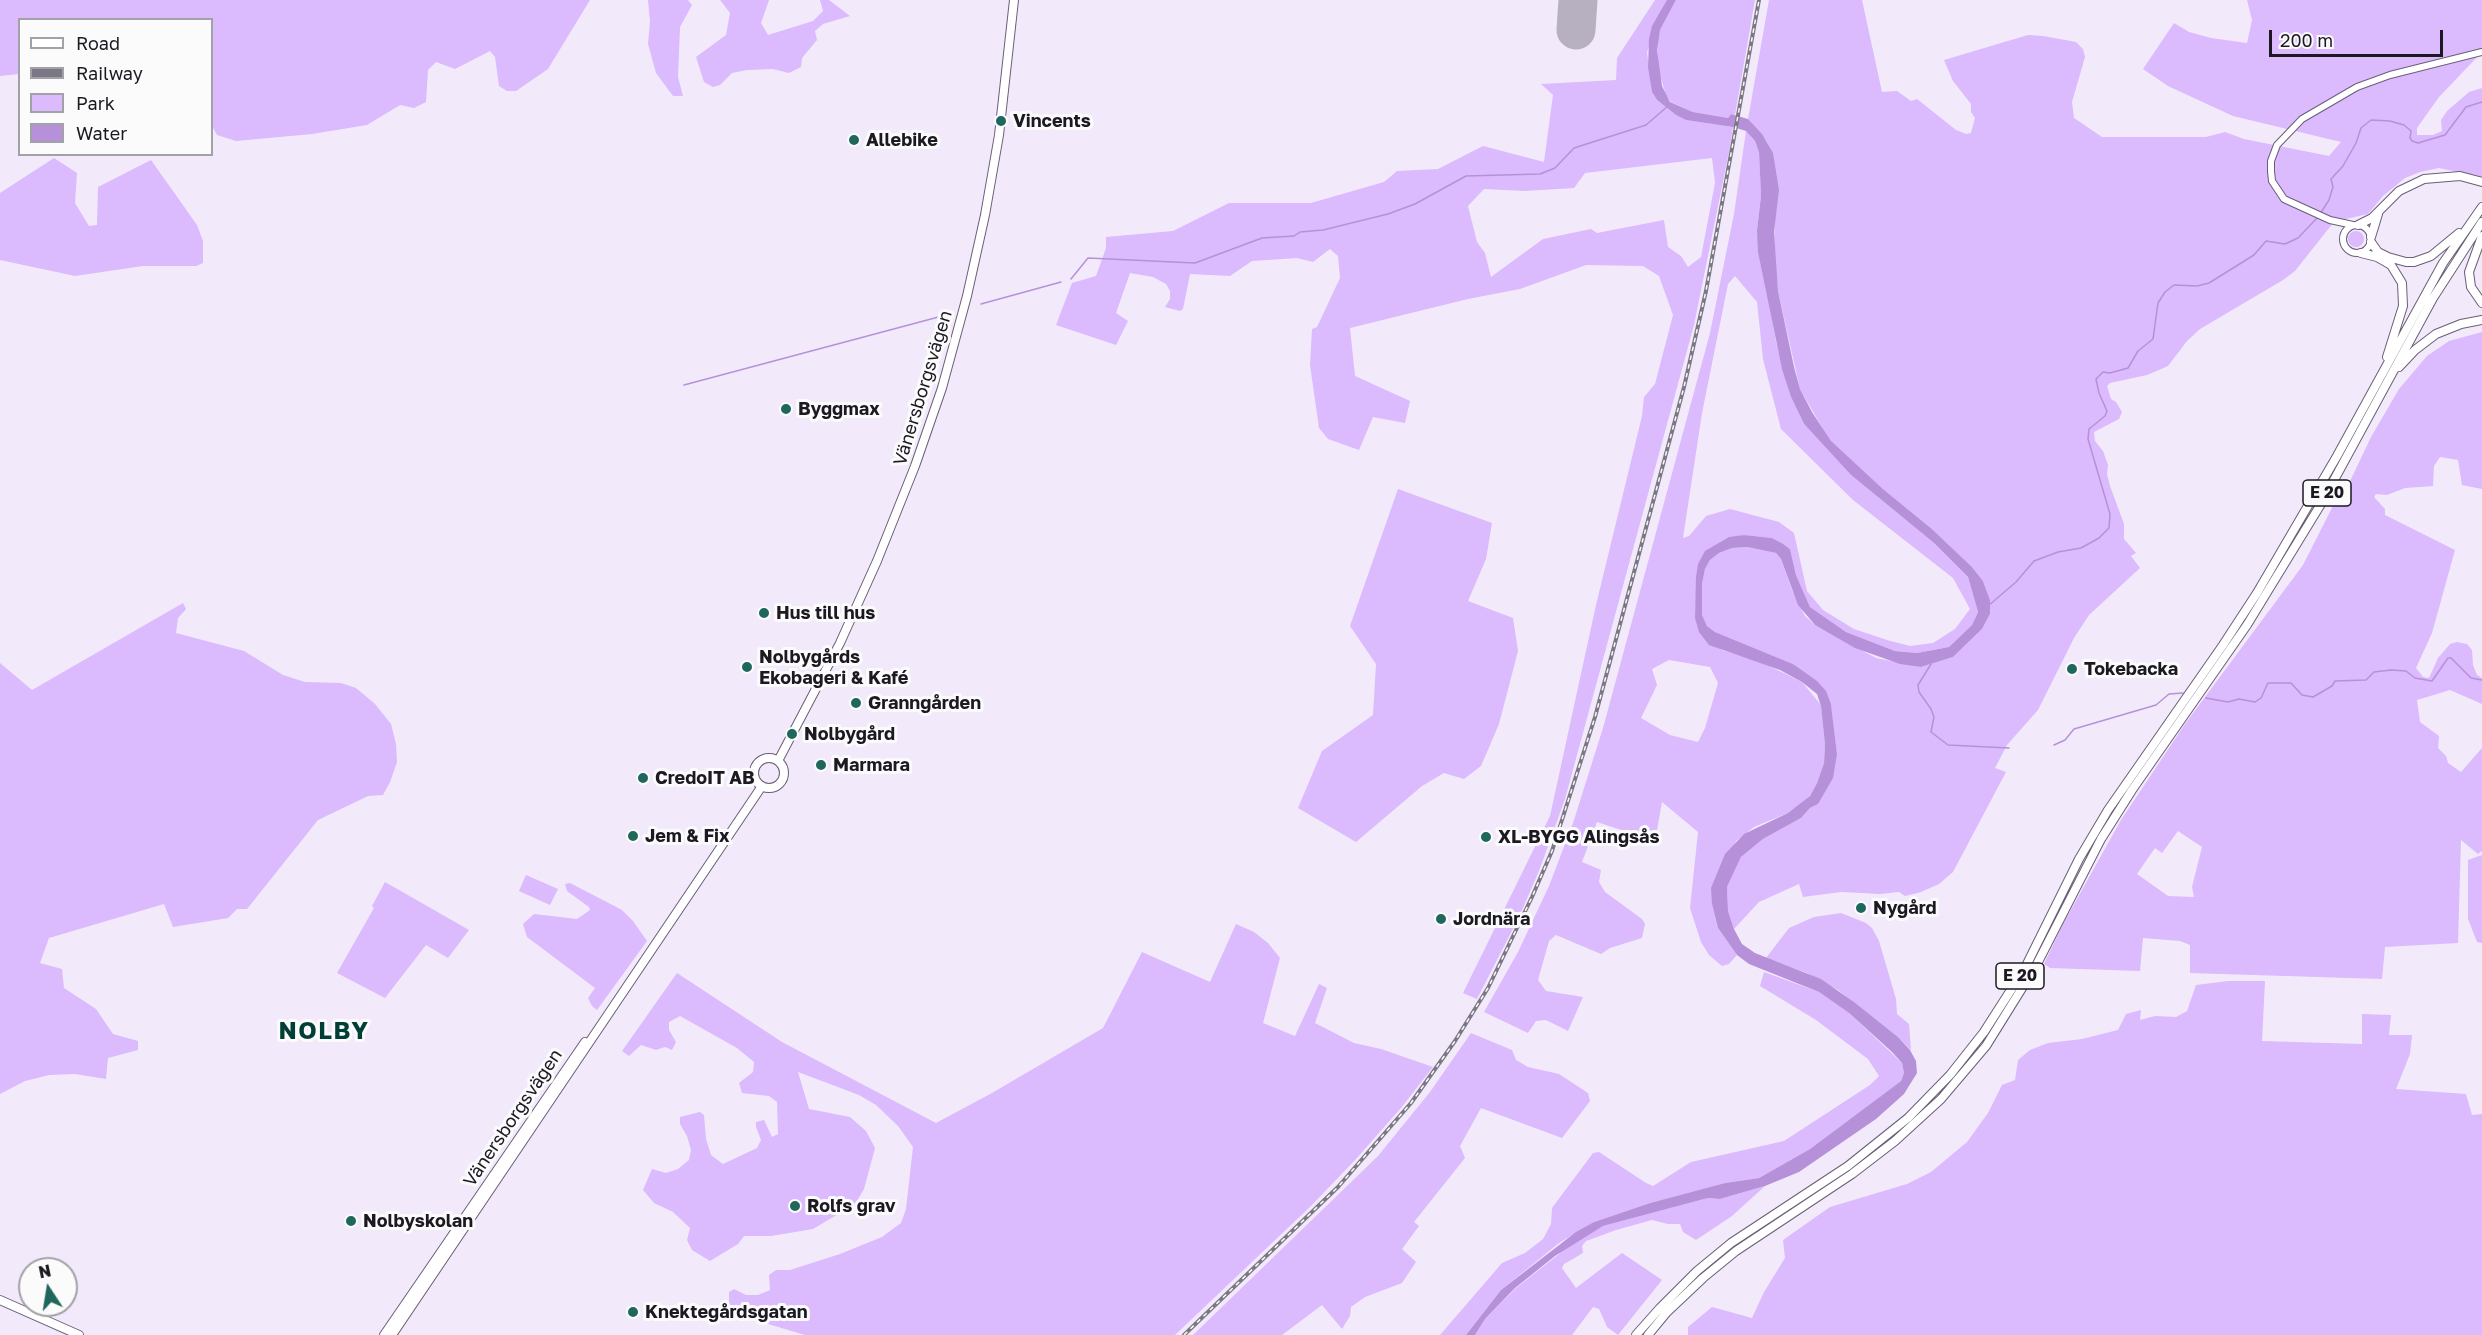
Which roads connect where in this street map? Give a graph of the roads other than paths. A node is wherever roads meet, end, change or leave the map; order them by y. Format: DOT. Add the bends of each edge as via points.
graph roads {
  1 [pos="1014,0"];
  2 [pos="2482,52"];
  3 [pos="2482,182"];
  4 [pos="2482,207"];
  5 [pos="2378,213"];
  6 [pos="2330,220"];
  7 [pos="2482,222"];
  8 [pos="2356,225"];
  9 [pos="2469,225"];
  10 [pos="2482,236"];
  11 [pos="2342,237"];
  12 [pos="2371,240"];
  13 [pos="2361,253"];
  14 [pos="2482,303"];
  15 [pos="2482,320"];
  16 [pos="2391,376"];
  17 [pos="2380,377"];
  18 [pos="778,761"];
  19 [pos="762,786"];
  20 [pos="651,951"];
  21 [pos="0,1300"];
  22 [pos="79,1335"];
  23 [pos="384,1335"];
  24 [pos="392,1335"];
  25 [pos="1636,1335"];
  26 [pos="1648,1335"];
  1 -- 18 [label="main road, Vänersborgsvägen" via="991,183 942,388 877,561 840,644"];
  2 -- 6 [label="street" via="2357,87 2302,119 2277,145 2271,161 2272,181 2284,199"];
  3 -- 5 [label="highway" via="2460,176 2424,178 2399,191"];
  4 -- 9 [label="highway, E 20"];
  5 -- 8 [label="highway"];
  5 -- 12 [label="highway"];
  6 -- 8 [label="street"];
  6 -- 11 [label="street"];
  7 -- 16 [label="highway, E 20" via="2451,268"];
  8 -- 11 [label="street"];
  8 -- 12 [label="street" via="2367,229"];
  9 -- 12 [label="highway" via="2438,251 2414,262 2378,252"];
  9 -- 17 [label="highway, E 20" via="2443,263"];
  10 -- 14 [label="highway" via="2469,272 2470,287"];
  11 -- 13 [label="street" via="2348,250"];
  12 -- 13 [label="street"];
  13 -- 17 [label="highway" via="2391,264 2404,290 2403,306"];
  15 -- 16 [label="highway" via="2436,334"];
  16 -- 26 [label="highway, E 20" via="2321,504 2247,625 2114,817 2037,964 1986,1046 1941,1099 1895,1141 1736,1251 1667,1312"];
  17 -- 25 [label="highway, E 20" via="2313,500 2256,593 2108,810 2025,968 1978,1041 1930,1097 1890,1134 1731,1243 1697,1271"];
  18 -- 19 [label="main road, Vänersborgsvägen" via="784,770 783,780 772,788"];
  18 -- 19 [label="main road" via="765,758 757,764 754,775"];
  19 -- 20 [label="main road, Vänersborgsvägen"];
  20 -- 23 [label="main road, Vänersborgsvägen" via="568,1064"];
  20 -- 24 [label="main road, Vänersborgsvägen"];
  21 -- 22 [label="main road"];
}
